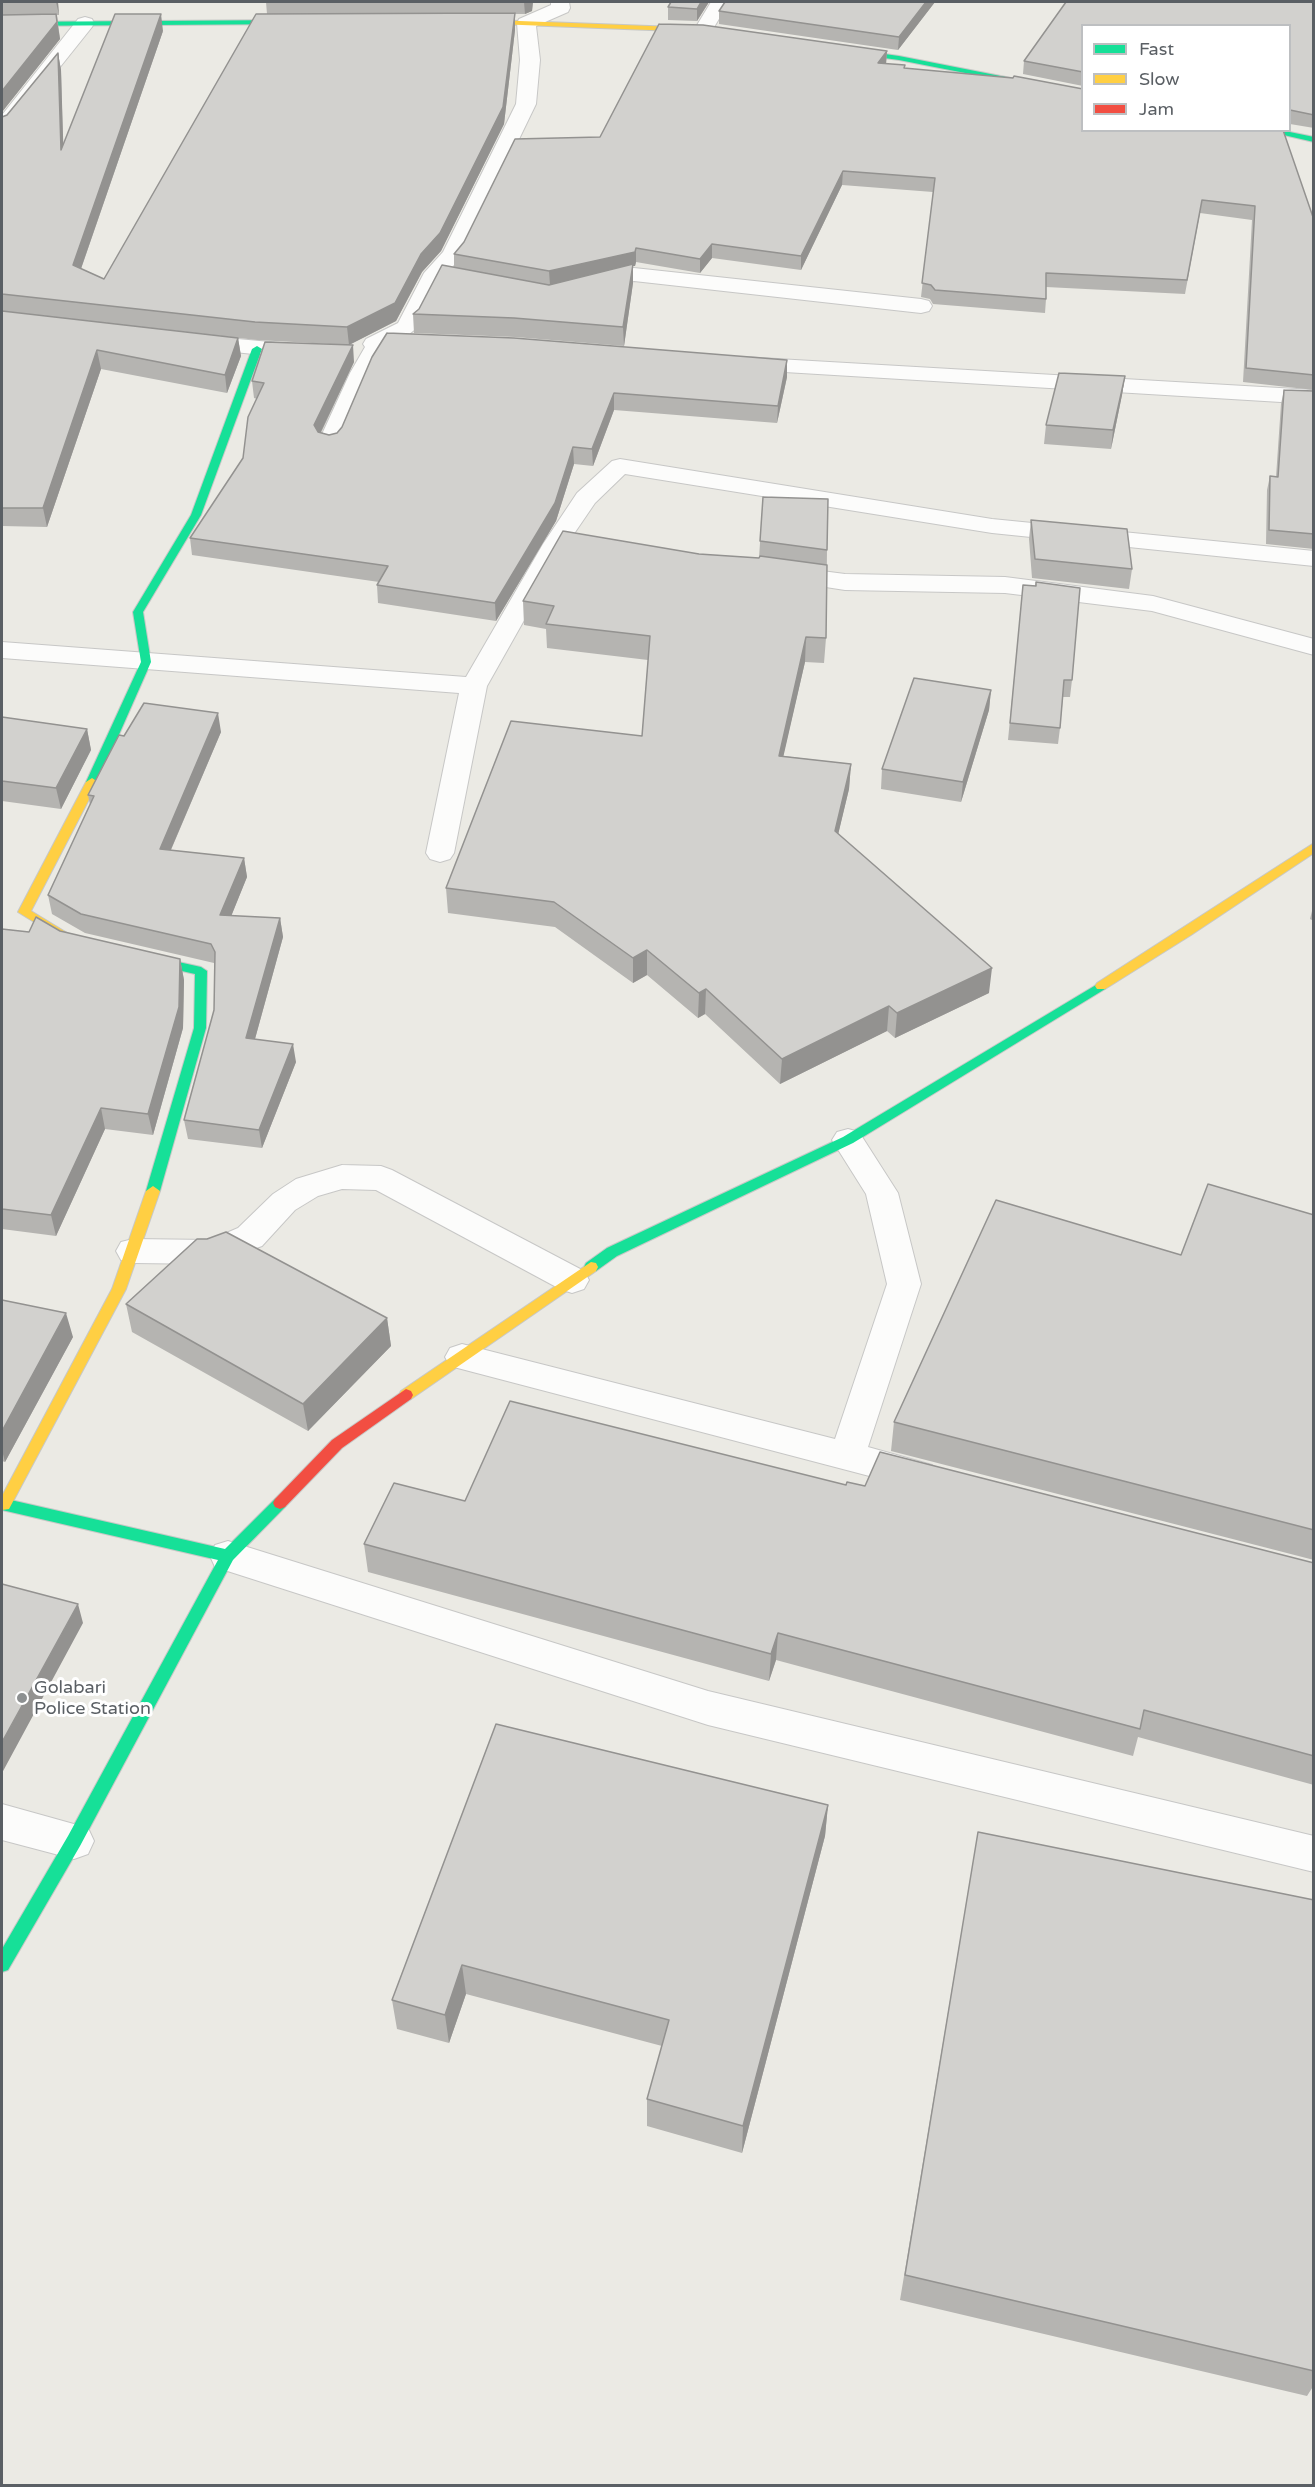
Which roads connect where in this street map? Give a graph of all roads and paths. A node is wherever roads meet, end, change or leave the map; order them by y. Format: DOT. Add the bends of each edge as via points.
graph roads {
  1 [pos="560,2"];
  2 [pos="720,2"];
  3 [pos="460,21"];
  4 [pos="307,22"];
  5 [pos="85,23"];
  6 [pos="526,23"];
  7 [pos="2,24"];
  8 [pos="709,31"];
  9 [pos="830,48"];
  10 [pos="1081,94"];
  11 [pos="2,127"];
  12 [pos="1276,132"];
  13 [pos="1314,140"];
  14 [pos="571,289"];
  15 [pos="921,306"];
  16 [pos="169,340"];
  17 [pos="380,341"];
  18 [pos="447,344"];
  19 [pos="256,349"];
  20 [pos="310,352"];
  21 [pos="342,354"];
  22 [pos="718,363"];
  23 [pos="1314,397"];
  24 [pos="330,443"];
  25 [pos="1314,559"];
  26 [pos="764,571"];
  27 [pos="1314,647"];
  28 [pos="2,650"];
  29 [pos="146,662"];
  30 [pos="474,686"];
  31 [pos="1314,847"];
  32 [pos="440,853"];
  33 [pos="87,945"];
  34 [pos="121,953"];
  35 [pos="848,1140"];
  36 [pos="133,1251"];
  37 [pos="572,1280"];
  38 [pos="462,1357"];
  39 [pos="847,1456"];
  40 [pos="949,1483"];
  41 [pos="3,1505"];
  42 [pos="228,1556"];
  43 [pos="2,1822"];
  44 [pos="74,1841"];
  45 [pos="1314,1854"];
  46 [pos="2,1964"];
  1 -- 6 [label="street" via="561,8"];
  2 -- 8 [label="street"];
  3 -- 6 [label="street"];
  4 -- 5 [label="street"];
  5 -- 7 [label="street"];
  5 -- 11 [label="street"];
  6 -- 8 [label="street"];
  6 -- 17 [label="street" via="530,60 526,104 445,275 407,327"];
  9 -- 10 [label="street"];
  12 -- 13 [label="street"];
  14 -- 15 [label="street" via="634,274"];
  16 -- 19 [label="street"];
  17 -- 18 [label="street"];
  17 -- 21 [label="street" via="353,354"];
  17 -- 24 [label="street"];
  19 -- 20 [label="street"];
  19 -- 29 [label="street" via="196,515 138,612"];
  22 -- 23 [label="street"];
  25 -- 30 [label="street" via="992,526 620,466 586,498 567,546"];
  26 -- 27 [label="street" via="845,582 1005,585 1153,604"];
  28 -- 29 [label="street"];
  29 -- 30 [label="street"];
  29 -- 33 [label="street" via="103,761 24,912 75,943"];
  30 -- 32 [label="street"];
  31 -- 35 [label="street" via="1186,932"];
  34 -- 36 [label="street" via="201,971 200,1028 162,1166"];
  35 -- 37 [label="street" via="612,1252"];
  35 -- 39 [label="street" via="882,1193 904,1284"];
  36 -- 37 [label="street" via="212,1252 250,1237 284,1202 307,1187 342,1177 381,1178"];
  36 -- 41 [label="street" via="119,1289"];
  37 -- 38 [label="street"];
  38 -- 39 [label="street"];
  38 -- 42 [label="street" via="338,1444"];
  39 -- 40 [label="street"];
  41 -- 42 [label="street"];
  42 -- 44 [label="street"];
  42 -- 45 [label="street" via="708,1708"];
  43 -- 44 [label="street"];
  44 -- 46 [label="street"];
}
